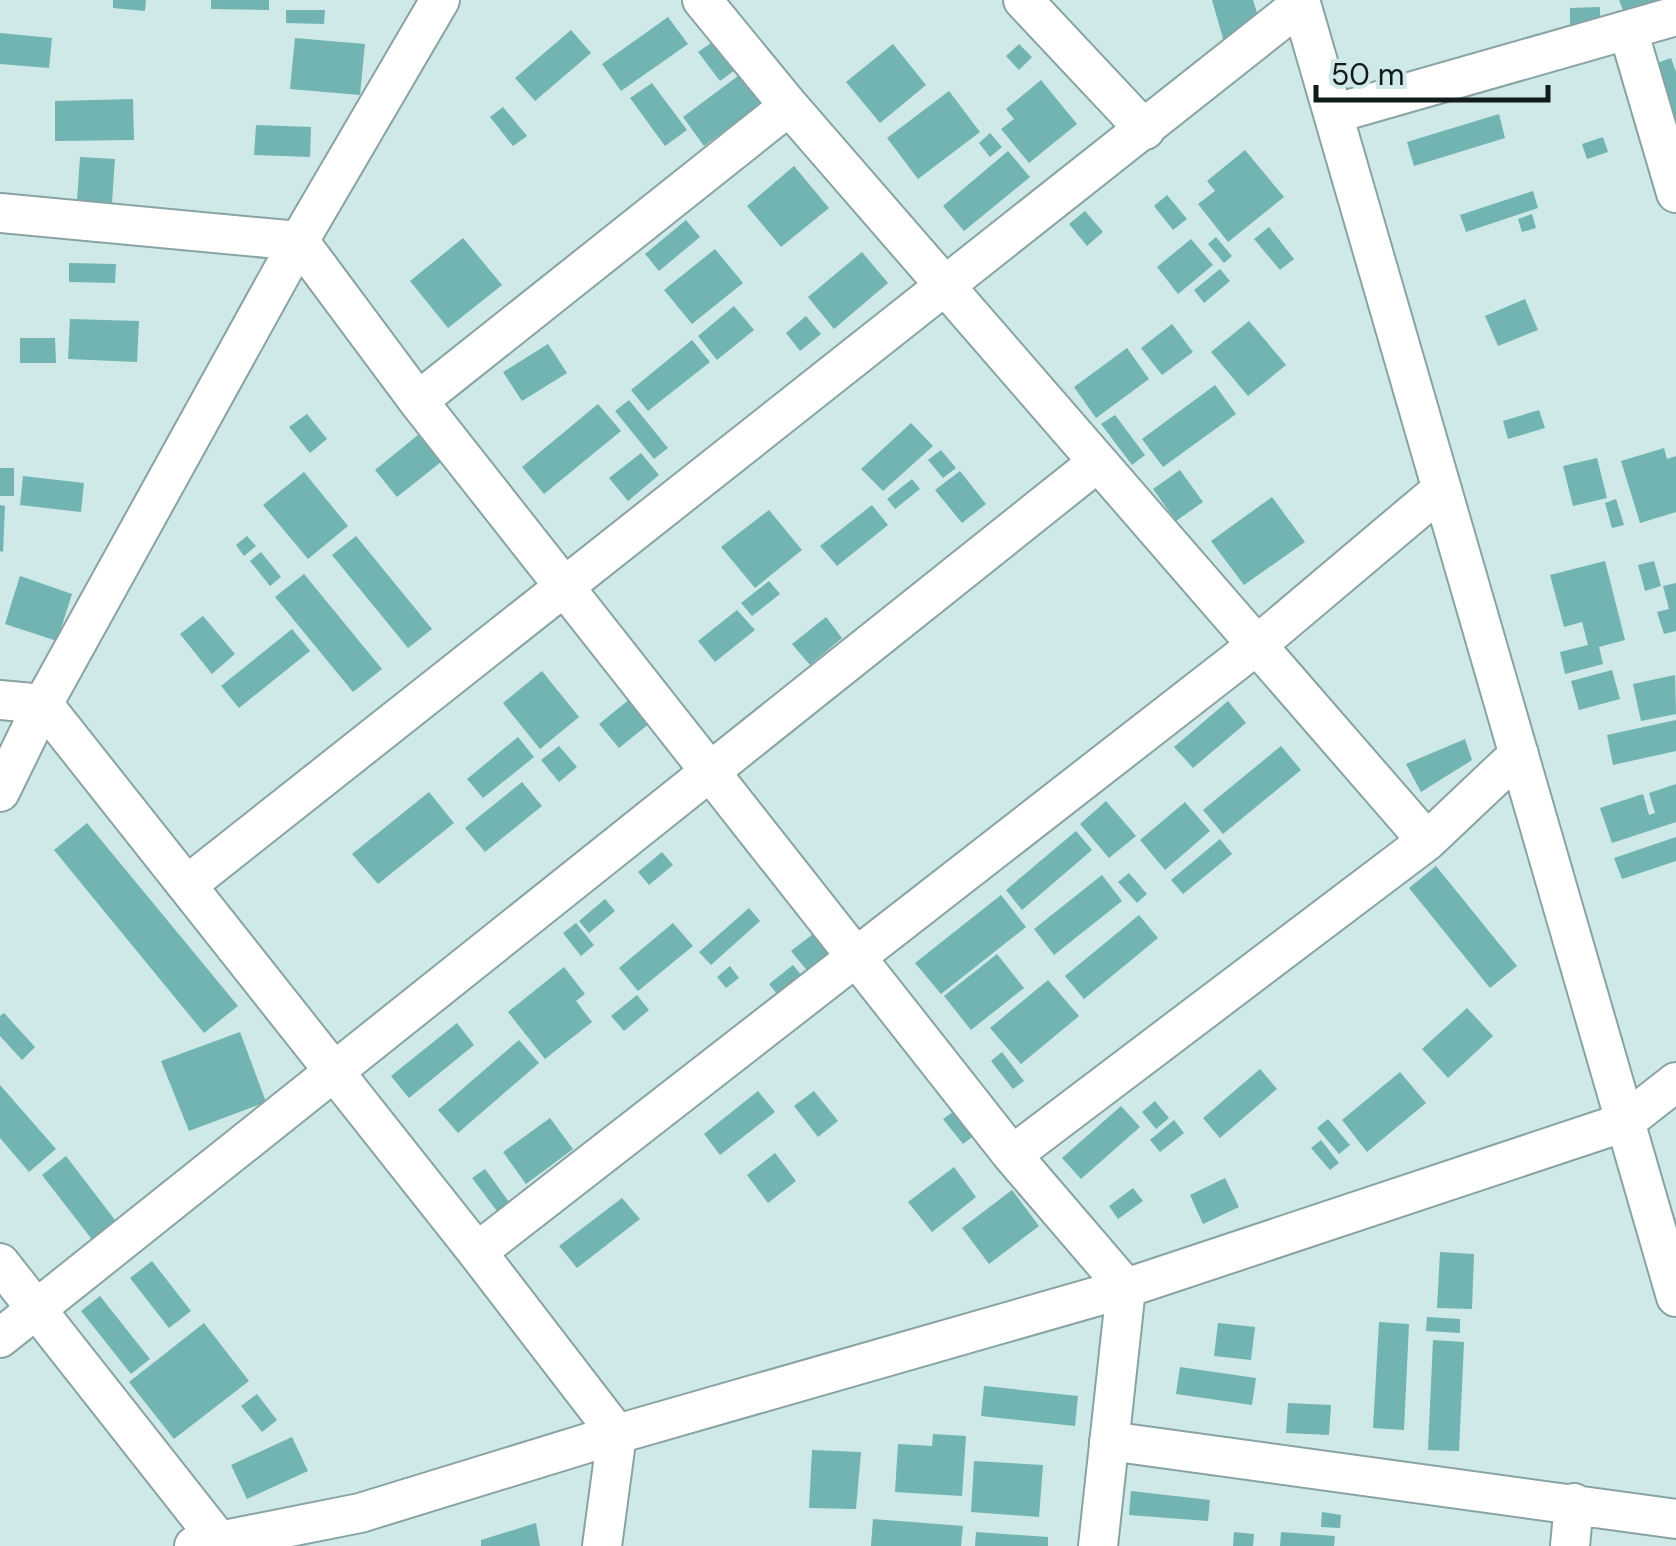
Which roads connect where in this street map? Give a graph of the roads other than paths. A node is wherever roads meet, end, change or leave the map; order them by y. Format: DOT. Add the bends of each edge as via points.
graph roads {
  1 [pos="440,0"];
  2 [pos="702,0"];
  3 [pos="1023,0"];
  4 [pos="1301,2"];
  5 [pos="1676,16"];
  6 [pos="1628,30"];
  7 [pos="790,106"];
  8 [pos="1333,114"];
  9 [pos="1145,130"];
  10 [pos="1676,193"];
  11 [pos="0,213"];
  12 [pos="298,241"];
  13 [pos="947,286"];
  14 [pos="418,401"];
  15 [pos="1098,462"];
  16 [pos="1442,489"];
  17 [pos="564,588"];
  18 [pos="1257,645"];
  19 [pos="0,700"];
  20 [pos="42,704"];
  21 [pos="1518,754"];
  22 [pos="710,771"];
  23 [pos="0,792"];
  24 [pos="1427,841"];
  25 [pos="187,885"];
  26 [pos="856,957"];
  27 [pos="334,1072"];
  28 [pos="1676,1082"];
  29 [pos="1626,1122"];
  30 [pos="1012,1155"];
  31 [pos="478,1252"];
  32 [pos="1670,1255"];
  33 [pos="0,1263"];
  34 [pos="1126,1288"];
  35 [pos="1676,1297"];
  36 [pos="36,1309"];
  37 [pos="0,1338"];
  38 [pos="617,1434"];
  39 [pos="1110,1441"];
  40 [pos="1574,1504"];
  41 [pos="1676,1519"];
  42 [pos="358,1529"];
  43 [pos="210,1544"];
  44 [pos="602,1546"];
  45 [pos="1098,1546"];
  46 [pos="1570,1546"];
  1 -- 12 [label="street"];
  2 -- 7 [label="street"];
  3 -- 9 [label="street"];
  4 -- 8 [label="street"];
  4 -- 9 [label="street"];
  5 -- 6 [label="street"];
  6 -- 8 [label="street"];
  6 -- 10 [label="street"];
  7 -- 13 [label="street"];
  7 -- 14 [label="street"];
  8 -- 16 [label="street"];
  9 -- 13 [label="street"];
  11 -- 12 [label="street"];
  12 -- 14 [label="street"];
  12 -- 20 [label="street"];
  13 -- 15 [label="street"];
  13 -- 17 [label="street"];
  14 -- 17 [label="street"];
  15 -- 18 [label="street"];
  15 -- 22 [label="street"];
  16 -- 18 [label="street"];
  16 -- 21 [label="street"];
  17 -- 22 [label="street"];
  17 -- 25 [label="street"];
  18 -- 24 [label="street"];
  18 -- 26 [label="street"];
  19 -- 20 [label="street"];
  20 -- 23 [label="street"];
  20 -- 25 [label="street"];
  21 -- 24 [label="street"];
  21 -- 29 [label="street"];
  22 -- 26 [label="street"];
  22 -- 27 [label="street"];
  24 -- 30 [label="street"];
  25 -- 27 [label="street"];
  26 -- 30 [label="street"];
  26 -- 31 [label="street"];
  27 -- 31 [label="street"];
  27 -- 36 [label="street"];
  28 -- 29 [label="street"];
  29 -- 32 [label="street"];
  29 -- 34 [label="street"];
  30 -- 34 [label="street"];
  31 -- 38 [label="street"];
  32 -- 35 [label="street"];
  33 -- 36 [label="street"];
  34 -- 38 [label="street"];
  34 -- 39 [label="street"];
  36 -- 37 [label="street"];
  36 -- 43 [label="street"];
  38 -- 42 [label="street"];
  38 -- 44 [label="street"];
  39 -- 40 [label="street"];
  39 -- 45 [label="street"];
  40 -- 41 [label="street"];
  40 -- 46 [label="street"];
  42 -- 43 [label="street"];
}
